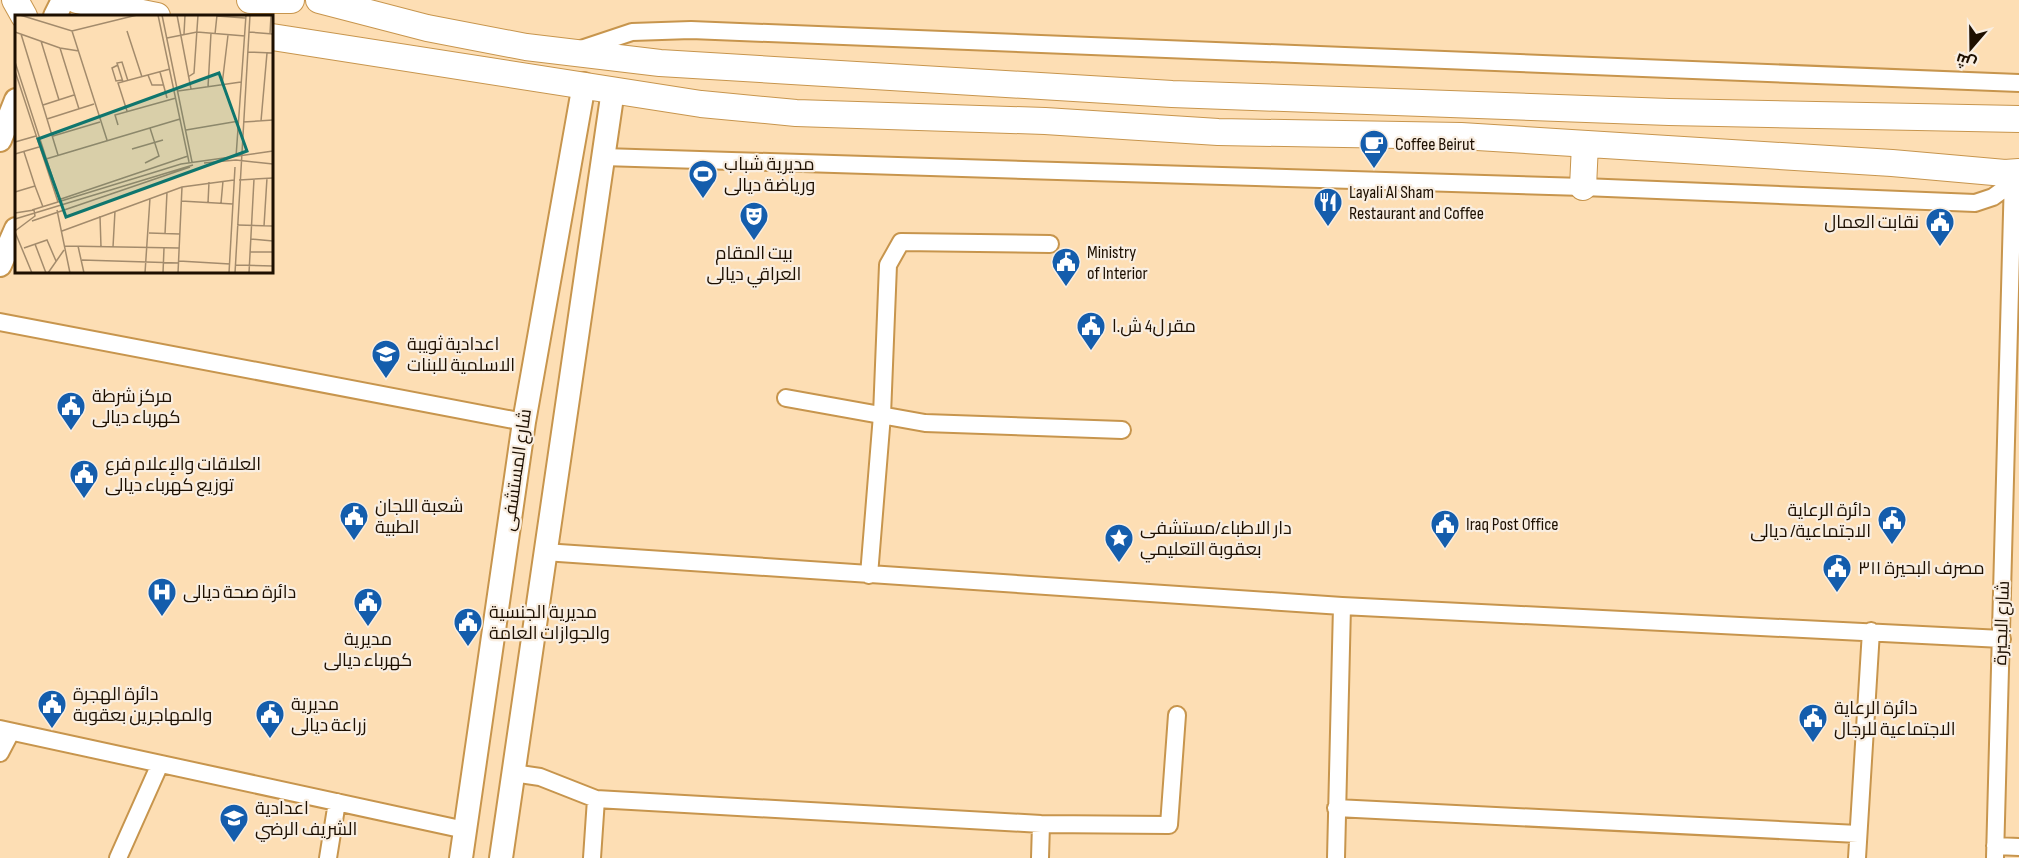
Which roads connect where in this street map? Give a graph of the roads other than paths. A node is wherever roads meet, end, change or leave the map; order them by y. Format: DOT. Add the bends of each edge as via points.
graph roads {
  1 [pos="15,0"];
  2 [pos="63,0"];
  3 [pos="77,0"];
  4 [pos="250,0"];
  5 [pos="291,0"];
  6 [pos="318,0"];
  7 [pos="118,8"];
  8 [pos="23,15"];
  9 [pos="56,15"];
  10 [pos="152,15"];
  11 [pos="273,37"];
  12 [pos="570,52"];
  13 [pos="2019,82"];
  14 [pos="584,84"];
  15 [pos="613,90"];
  16 [pos="15,102"];
  17 [pos="2019,119"];
  18 [pos="0,140"];
  19 [pos="1585,144"];
  20 [pos="603,157"];
  21 [pos="2012,172"];
  22 [pos="1583,187"];
  23 [pos="15,231"];
  24 [pos="557,233"];
  25 [pos="591,239"];
  26 [pos="1050,244"];
  27 [pos="0,265"];
  28 [pos="0,322"];
  29 [pos="786,398"];
  30 [pos="882,415"];
  31 [pos="524,422"];
  32 [pos="1122,430"];
  33 [pos="544,552"];
  34 [pos="869,574"];
  35 [pos="1342,606"];
  36 [pos="1871,631"];
  37 [pos="2002,639"];
  38 [pos="1177,715"];
  39 [pos="5,730"];
  40 [pos="0,753"];
  41 [pos="160,764"];
  42 [pos="513,773"];
  43 [pos="470,795"];
  44 [pos="596,799"];
  45 [pos="337,802"];
  46 [pos="508,802"];
  47 [pos="1336,808"];
  48 [pos="1041,824"];
  49 [pos="465,830"];
  50 [pos="1858,834"];
  51 [pos="2019,847"];
  52 [pos="1995,852"];
  53 [pos="118,858"];
  54 [pos="328,858"];
  55 [pos="461,858"];
  56 [pos="501,858"];
  57 [pos="592,858"];
  58 [pos="1040,858"];
  59 [pos="1336,858"];
  60 [pos="1857,858"];
  1 -- 8 [label="main road"];
  2 -- 9 [label="street"];
  3 -- 7 [label="main road"];
  4 -- 5 [label="main road"];
  6 -- 12 [label="main road" via="427,28"];
  7 -- 10 [label="main road"];
  11 -- 14 [label="main road"];
  12 -- 13 [label="street" via="632,32 691,30"];
  12 -- 17 [label="main road" via="660,63 1172,94 1669,112"];
  14 -- 15 [label="main road"];
  14 -- 24 [label="street, شارع المستشفى"];
  15 -- 19 [label="main road" via="796,113 1045,121 1218,132 1461,136"];
  15 -- 20 [label="street"];
  16 -- 18 [label="street"];
  19 -- 21 [label="main road"];
  19 -- 22 [label="main road"];
  20 -- 22 [label="street"];
  20 -- 25 [label="street"];
  21 -- 22 [label="street" via="2004,189 1975,203"];
  21 -- 37 [label="street, شارع البحيرة"];
  23 -- 27 [label="street"];
  24 -- 25 [label="street" via="566,223 580,223 586,226"];
  24 -- 31 [label="street, شارع المستشفى"];
  25 -- 33 [label="street"];
  26 -- 30 [label="street" via="901,242 888,266"];
  28 -- 31 [label="street"];
  29 -- 30 [label="street"];
  30 -- 32 [label="street" via="925,423"];
  30 -- 34 [label="street"];
  31 -- 43 [label="street, شارع المستشفى"];
  33 -- 34 [label="street"];
  33 -- 42 [label="street"];
  34 -- 35 [label="street"];
  35 -- 36 [label="street"];
  35 -- 47 [label="street"];
  36 -- 37 [label="street"];
  36 -- 50 [label="street"];
  37 -- 52 [label="street, شارع البحيرة"];
  38 -- 48 [label="street" via="1169,825"];
  39 -- 40 [label="street"];
  39 -- 41 [label="street"];
  41 -- 45 [label="street"];
  41 -- 53 [label="street"];
  42 -- 44 [label="street" via="540,777"];
  42 -- 46 [label="street"];
  43 -- 46 [label="street"];
  43 -- 49 [label="street, شارع المستشفى"];
  44 -- 48 [label="street"];
  44 -- 57 [label="street"];
  45 -- 49 [label="street"];
  45 -- 54 [label="street"];
  46 -- 56 [label="street"];
  47 -- 50 [label="street"];
  47 -- 59 [label="street"];
  48 -- 58 [label="street"];
  49 -- 55 [label="street, شارع المستشفى"];
  50 -- 60 [label="street"];
  51 -- 52 [label="street"];
}
